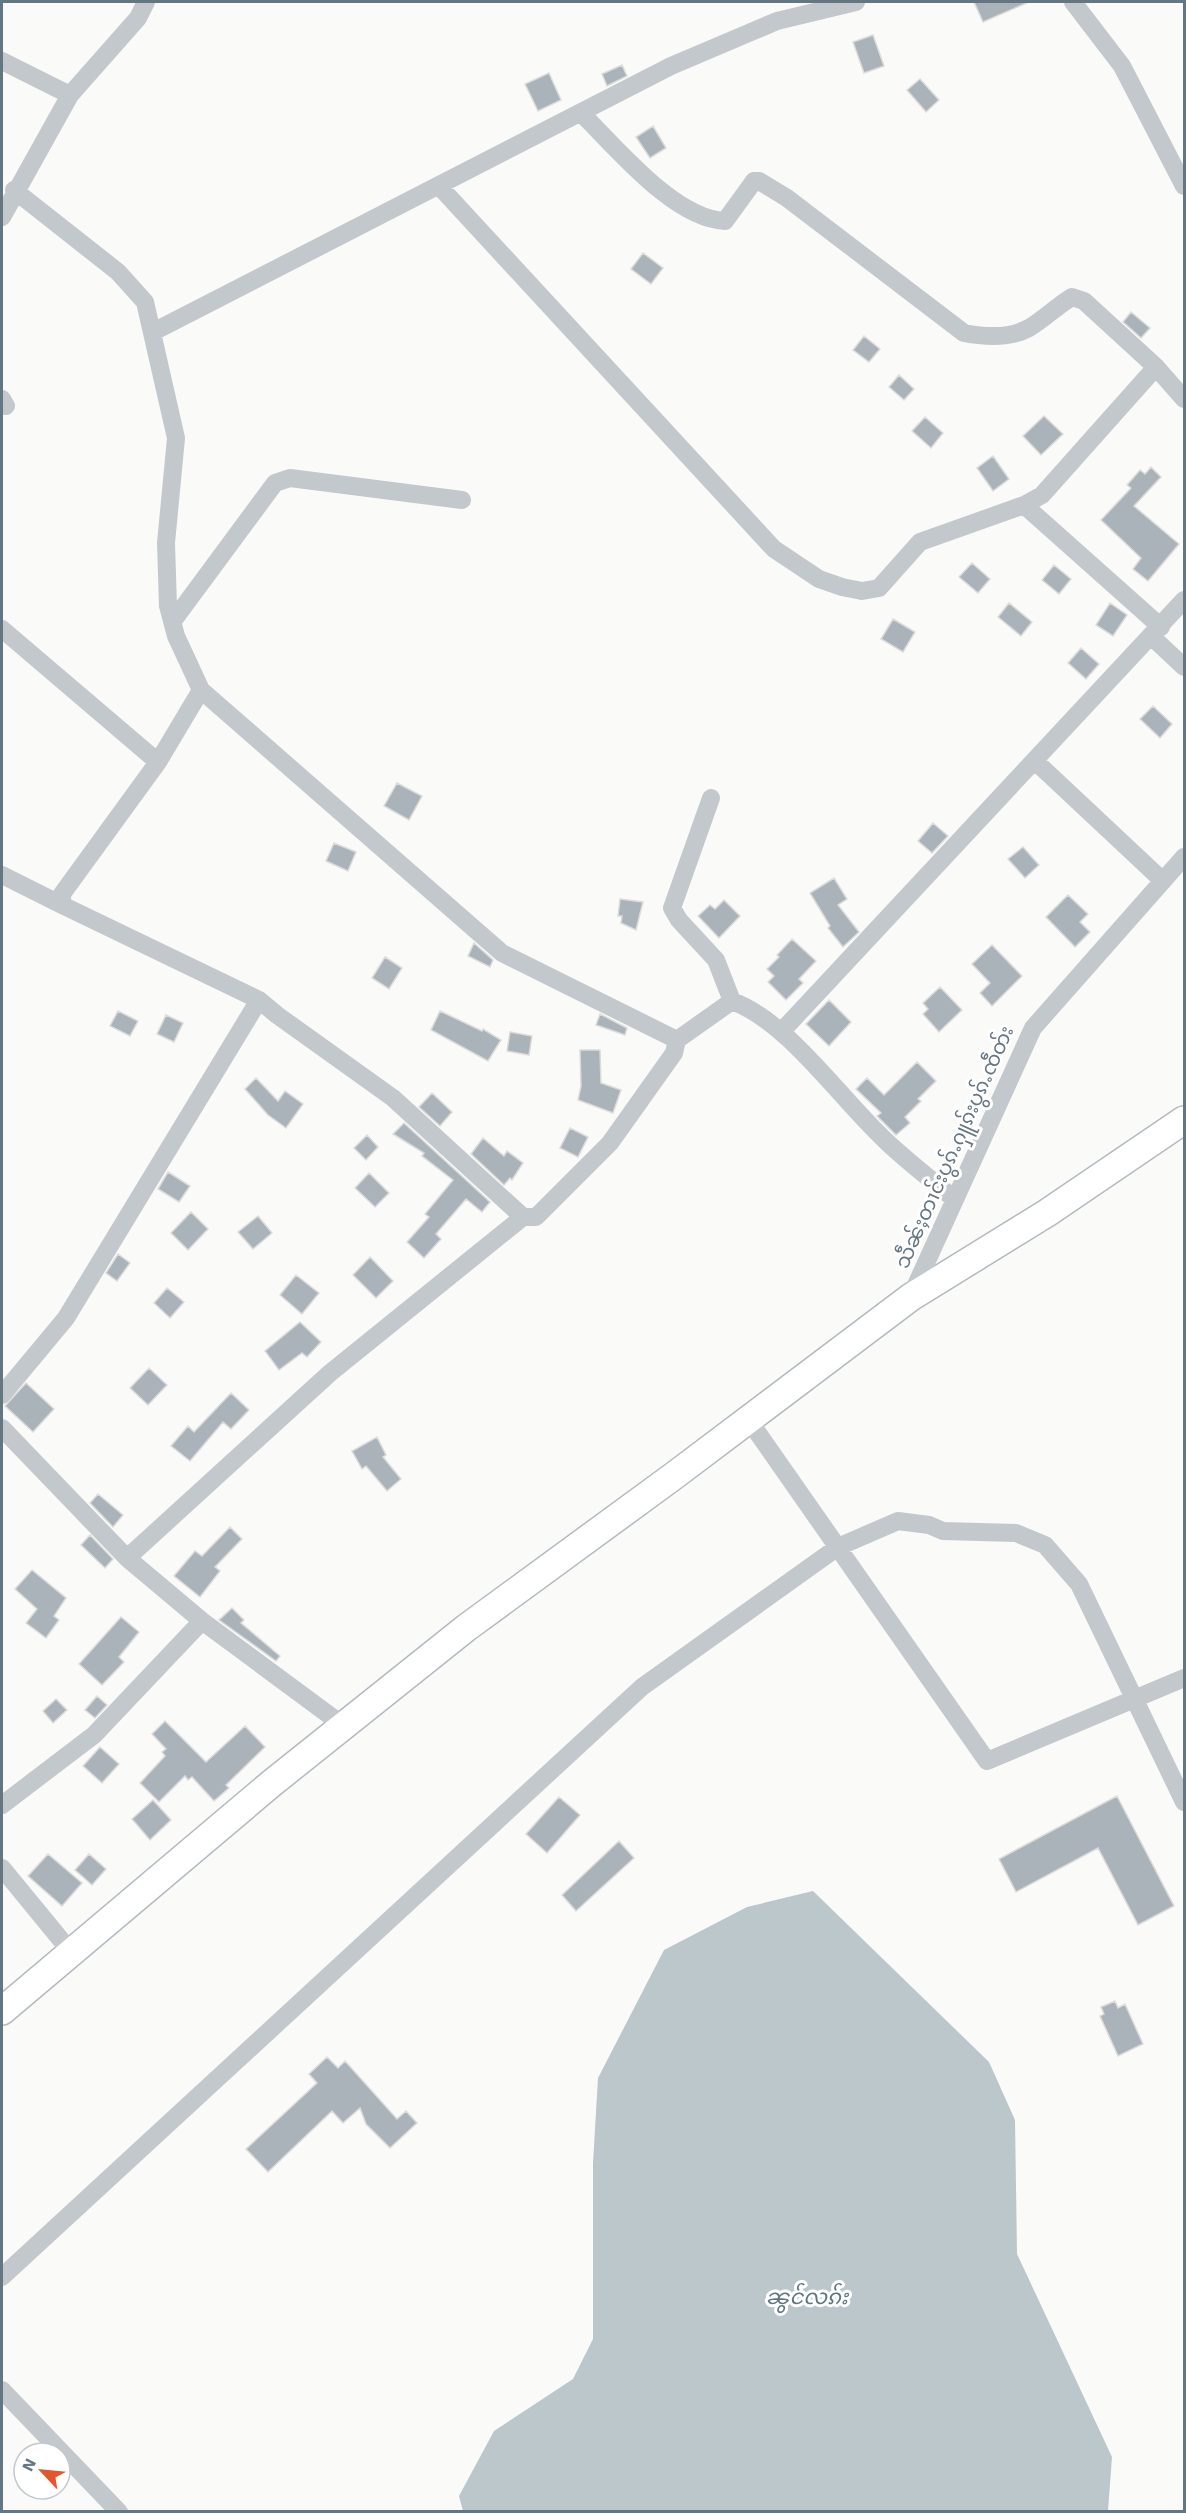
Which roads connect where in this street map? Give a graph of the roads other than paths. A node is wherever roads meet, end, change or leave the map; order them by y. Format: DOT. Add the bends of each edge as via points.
graph roads {
  1 [pos="146,2"];
  2 [pos="856,2"];
  3 [pos="1073,2"];
  4 [pos="2,61"];
  5 [pos="70,95"];
  6 [pos="581,113"];
  7 [pos="439,186"];
  8 [pos="1185,186"];
  9 [pos="14,190"];
  10 [pos="2,217"];
  11 [pos="153,332"];
  12 [pos="1156,367"];
  13 [pos="1185,399"];
  14 [pos="462,500"];
  15 [pos="1024,505"];
  16 [pos="1185,600"];
  17 [pos="172,621"];
  18 [pos="2,629"];
  19 [pos="1157,632"];
  20 [pos="1185,667"];
  21 [pos="201,690"];
  22 [pos="158,762"];
  23 [pos="1036,762"];
  24 [pos="711,798"];
  25 [pos="1185,857"];
  26 [pos="2,875"];
  27 [pos="1163,881"];
  28 [pos="62,905"];
  29 [pos="259,1000"];
  30 [pos="732,1001"];
  31 [pos="781,1032"];
  32 [pos="677,1040"];
  33 [pos="1185,1120"];
  34 [pos="954,1199"];
  35 [pos="523,1217"];
  36 [pos="911,1297"];
  37 [pos="2,1395"];
  38 [pos="748,1419"];
  39 [pos="2,1428"];
  40 [pos="838,1547"];
  41 [pos="127,1558"];
  42 [pos="202,1621"];
  43 [pos="1185,1677"];
  44 [pos="1133,1700"];
  45 [pos="344,1726"];
  46 [pos="1185,1802"];
  47 [pos="2,1806"];
  48 [pos="2,1868"];
  49 [pos="71,1952"];
  50 [pos="2,2011"];
  51 [pos="2,2277"];
  52 [pos="2,2390"];
  53 [pos="119,2511"];
  1 -- 5 [label="street" via="138,18"];
  2 -- 6 [label="street" via="777,21 671,66"];
  3 -- 8 [label="street" via="1122,66"];
  4 -- 5 [label="street"];
  5 -- 9 [label="street"];
  6 -- 7 [label="street"];
  6 -- 12 [label="street" via="670,199 692,212 725,221 753,181 759,181 787,198 964,333 987,337 1028,329 1072,297 1084,301"];
  7 -- 11 [label="street"];
  7 -- 15 [label="street" via="774,549 819,579 862,591 879,588 920,542"];
  9 -- 10 [label="street"];
  9 -- 11 [label="street" via="118,272 145,302"];
  11 -- 17 [label="street" via="176,438 166,543"];
  12 -- 13 [label="street"];
  12 -- 15 [label="street" via="1042,495"];
  14 -- 17 [label="street" via="290,478 275,483"];
  15 -- 19 [label="street"];
  16 -- 19 [label="street"];
  17 -- 21 [label="street"];
  18 -- 22 [label="street"];
  19 -- 20 [label="street"];
  19 -- 23 [label="street"];
  21 -- 22 [label="street"];
  21 -- 32 [label="street" via="502,953"];
  22 -- 28 [label="street" via="62,894"];
  23 -- 27 [label="street"];
  23 -- 31 [label="street"];
  24 -- 30 [label="street" via="672,908 716,960"];
  25 -- 27 [label="street, သဵၼ်ႈတၢင်းပွၵ်ႉႁူၵ်းပွၵ်ႉၸဵတ်း"];
  26 -- 28 [label="street"];
  27 -- 34 [label="street, သဵၼ်ႈတၢင်းပွၵ်ႉႁူၵ်းပွၵ်ႉၸဵတ်း" via="1033,1028"];
  28 -- 29 [label="street"];
  29 -- 35 [label="street" via="393,1098"];
  29 -- 37 [label="street" via="66,1318"];
  30 -- 31 [label="street" via="750,1008"];
  30 -- 32 [label="street"];
  31 -- 34 [label="street" via="887,1142"];
  32 -- 35 [label="street" via="674,1053 610,1143 536,1217"];
  33 -- 36 [label="main road" via="1047,1213"];
  34 -- 36 [label="street, သဵၼ်ႈတၢင်းပွၵ်ႉႁူၵ်းပွၵ်ႉၸဵတ်း"];
  35 -- 41 [label="street" via="330,1373"];
  36 -- 38 [label="main road"];
  38 -- 40 [label="street"];
  38 -- 45 [label="main road" via="466,1628"];
  39 -- 41 [label="street"];
  40 -- 44 [label="street" via="898,1521 943,1531 1016,1533 1045,1545 1079,1584"];
  40 -- 44 [label="street" via="987,1761"];
  40 -- 51 [label="street" via="642,1687"];
  41 -- 42 [label="street"];
  42 -- 45 [label="street"];
  42 -- 47 [label="street" via="94,1735"];
  43 -- 44 [label="street"];
  44 -- 46 [label="street"];
  45 -- 49 [label="main road"];
  48 -- 49 [label="street"];
  49 -- 50 [label="main road"];
  52 -- 53 [label="street"];
}
